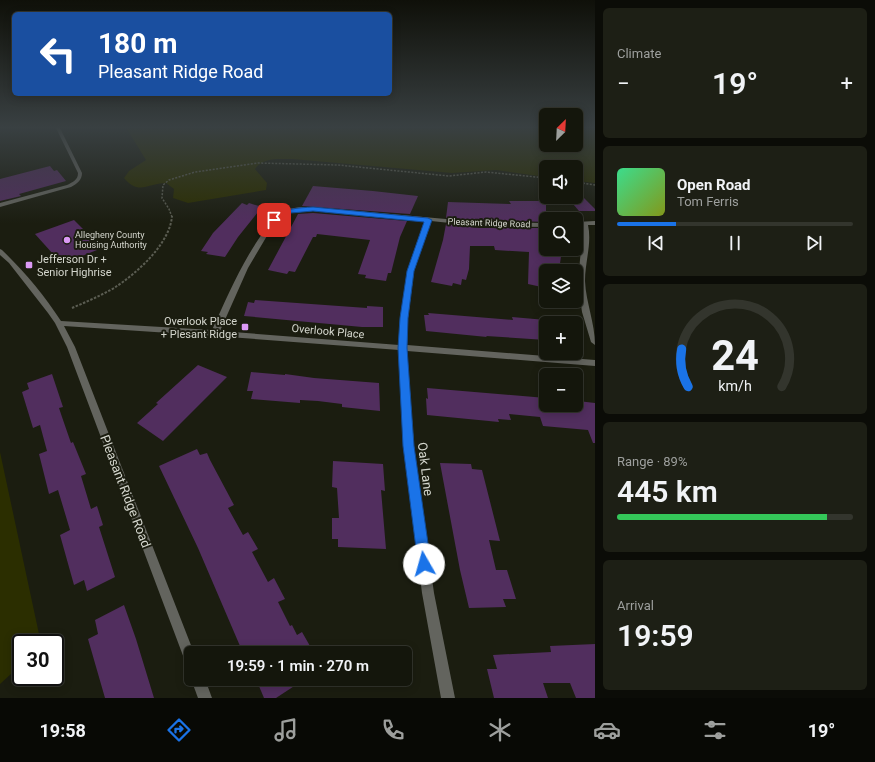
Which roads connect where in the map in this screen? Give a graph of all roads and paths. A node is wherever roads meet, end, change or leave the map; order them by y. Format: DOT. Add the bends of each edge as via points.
graph roads {
  1 [pos="73,159"];
  2 [pos="539,177"];
  3 [pos="583,183"];
  4 [pos="595,185"];
  5 [pos="0,205"];
  6 [pos="428,220"];
  7 [pos="595,223"];
  8 [pos="585,224"];
  9 [pos="539,225"];
  10 [pos="0,251"];
  11 [pos="72,308"];
  12 [pos="59,323"];
  13 [pos="216,333"];
  14 [pos="595,342"];
  15 [pos="403,348"];
  16 [pos="595,364"];
  17 [pos="185,646"];
  18 [pos="201,686"];
  19 [pos="205,698"];
  20 [pos="448,698"];
  1 -- 5 [label="lane" via="80,173 76,182"];
  2 -- 11 [label="path" via="486,172 449,176 338,165 278,163 216,168 180,175 162,185 162,198 172,217 170,230 160,245 124,281"];
  3 -- 4 [label="path"];
  6 -- 9 [label="street, Pleasant Ridge Road"];
  6 -- 13 [label="street, Pleasant Ridge Road" via="313,209 297,209 279,216 256,246 238,278"];
  6 -- 15 [label="street, Oak Lane" via="411,271 404,318"];
  7 -- 8 [label="street"];
  8 -- 14 [label="street" via="587,242 582,282 584,305"];
  10 -- 12 [label="street, Pleasant Ridge Road"];
  12 -- 13 [label="street, Overlook Place"];
  12 -- 17 [label="street, Pleasant Ridge Road" via="71,348"];
  13 -- 15 [label="street, Overlook Place"];
  15 -- 16 [label="street, Overlook Place"];
  15 -- 20 [label="street, Oak Lane" via="410,454 428,593"];
  18 -- 19 [label="street"];
}
